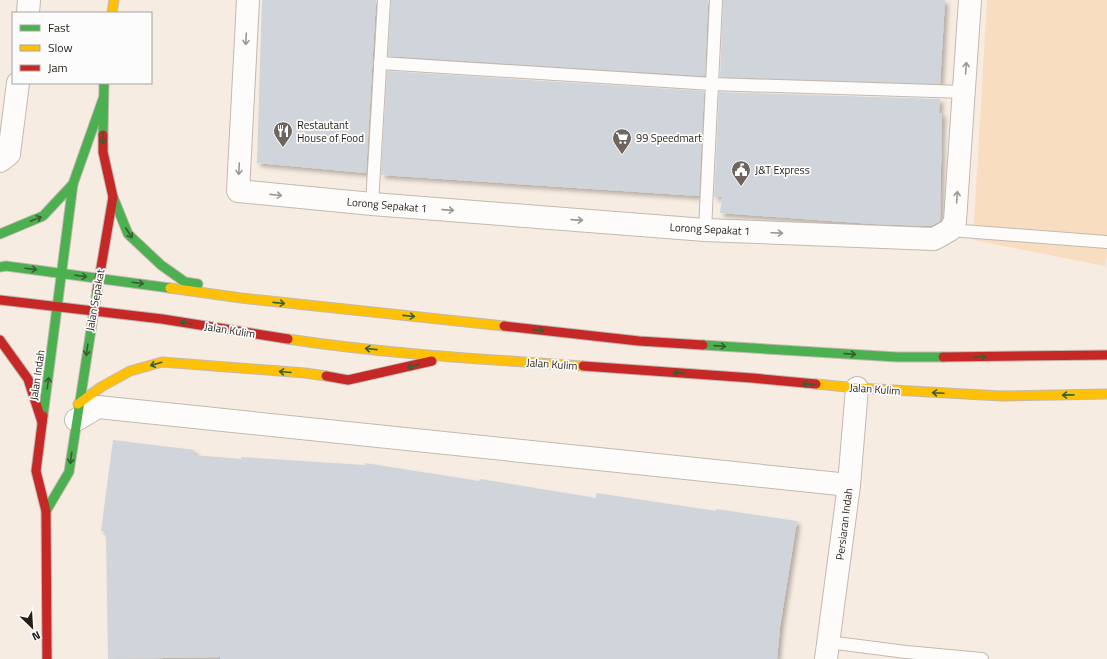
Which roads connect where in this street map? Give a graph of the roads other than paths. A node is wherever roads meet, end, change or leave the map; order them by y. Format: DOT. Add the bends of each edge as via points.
graph roads {
  1 [pos="29,0"];
  2 [pos="114,0"];
  3 [pos="248,0"];
  4 [pos="384,0"];
  5 [pos="716,0"];
  6 [pos="970,0"];
  7 [pos="28,12"];
  8 [pos="112,12"];
  9 [pos="380,63"];
  10 [pos="18,84"];
  11 [pos="104,84"];
  12 [pos="712,84"];
  13 [pos="964,92"];
  14 [pos="102,99"];
  15 [pos="5,157"];
  16 [pos="73,184"];
  17 [pos="113,197"];
  18 [pos="372,204"];
  19 [pos="705,230"];
  20 [pos="950,230"];
  21 [pos="0,234"];
  22 [pos="1107,242"];
  23 [pos="0,267"];
  24 [pos="63,273"];
  25 [pos="99,278"];
  26 [pos="241,298"];
  27 [pos="0,300"];
  28 [pos="58,306"];
  29 [pos="93,311"];
  30 [pos="0,340"];
  31 [pos="1107,355"];
  32 [pos="451,357"];
  33 [pos="857,388"];
  34 [pos="1107,394"];
  35 [pos="77,412"];
  36 [pos="42,422"];
  37 [pos="849,485"];
  38 [pos="46,511"];
  39 [pos="827,650"];
  40 [pos="905,655"];
  41 [pos="47,659"];
  42 [pos="982,659"];
  1 -- 7 [label="street"];
  2 -- 8 [label="main road"];
  3 -- 18 [label="street, Lorong Sepakat 1, one-way" via="238,191"];
  4 -- 9 [label="lane"];
  5 -- 12 [label="lane"];
  13 -- 6 [label="street, one-way"];
  9 -- 12 [label="lane"];
  9 -- 18 [label="lane"];
  10 -- 15 [label="street"];
  11 -- 14 [label="main road, Jalan Sepakat"];
  12 -- 13 [label="lane"];
  12 -- 19 [label="lane"];
  20 -- 13 [label="street, one-way" via="955,221"];
  14 -- 16 [label="main road, Jalan Indah"];
  14 -- 17 [label="main road, Jalan Sepakat, one-way" via="103,152"];
  21 -- 16 [label="main road, one-way" via="43,216"];
  16 -- 24 [label="main road, Jalan Indah"];
  17 -- 25 [label="main road, Jalan Sepakat"];
  17 -- 26 [label="main road, one-way" via="128,234 160,265 185,282 225,289"];
  18 -- 19 [label="street, Lorong Sepakat 1, one-way"];
  19 -- 20 [label="street, Lorong Sepakat 1, one-way" via="934,239"];
  20 -- 22 [label="lane"];
  23 -- 24 [label="main road, one-way"];
  24 -- 25 [label="main road, one-way"];
  24 -- 28 [label="main road, Jalan Indah"];
  25 -- 26 [label="main road, one-way"];
  25 -- 29 [label="main road, Jalan Sepakat"];
  26 -- 31 [label="main road, one-way" via="655,342 897,357"];
  27 -- 28 [label="main road, Jalan Kulim"];
  28 -- 29 [label="main road, Jalan Kulim"];
  36 -- 28 [label="main road, Jalan Indah, one-way"];
  32 -- 29 [label="main road, Jalan Kulim, one-way" via="334,346"];
  29 -- 35 [label="main road, Jalan Sepakat, one-way"];
  30 -- 36 [label="main road" via="28,379"];
  33 -- 32 [label="main road, Jalan Kulim, one-way"];
  32 -- 35 [label="main road, one-way" via="348,380 305,373 162,362 130,372 101,387"];
  34 -- 33 [label="main road, Jalan Kulim, one-way" via="1001,396"];
  33 -- 37 [label="street, Persiaran Indah"];
  35 -- 37 [label="street" via="98,407"];
  35 -- 38 [label="main road, Jalan Sepakat, one-way" via="69,472"];
  36 -- 38 [label="main road, Jalan Indah" via="36,471"];
  37 -- 39 [label="street, Persiaran Indah"];
  38 -- 41 [label="main road, Jalan Indah"];
  39 -- 40 [label="lane"];
  40 -- 42 [label="lane"];
}
